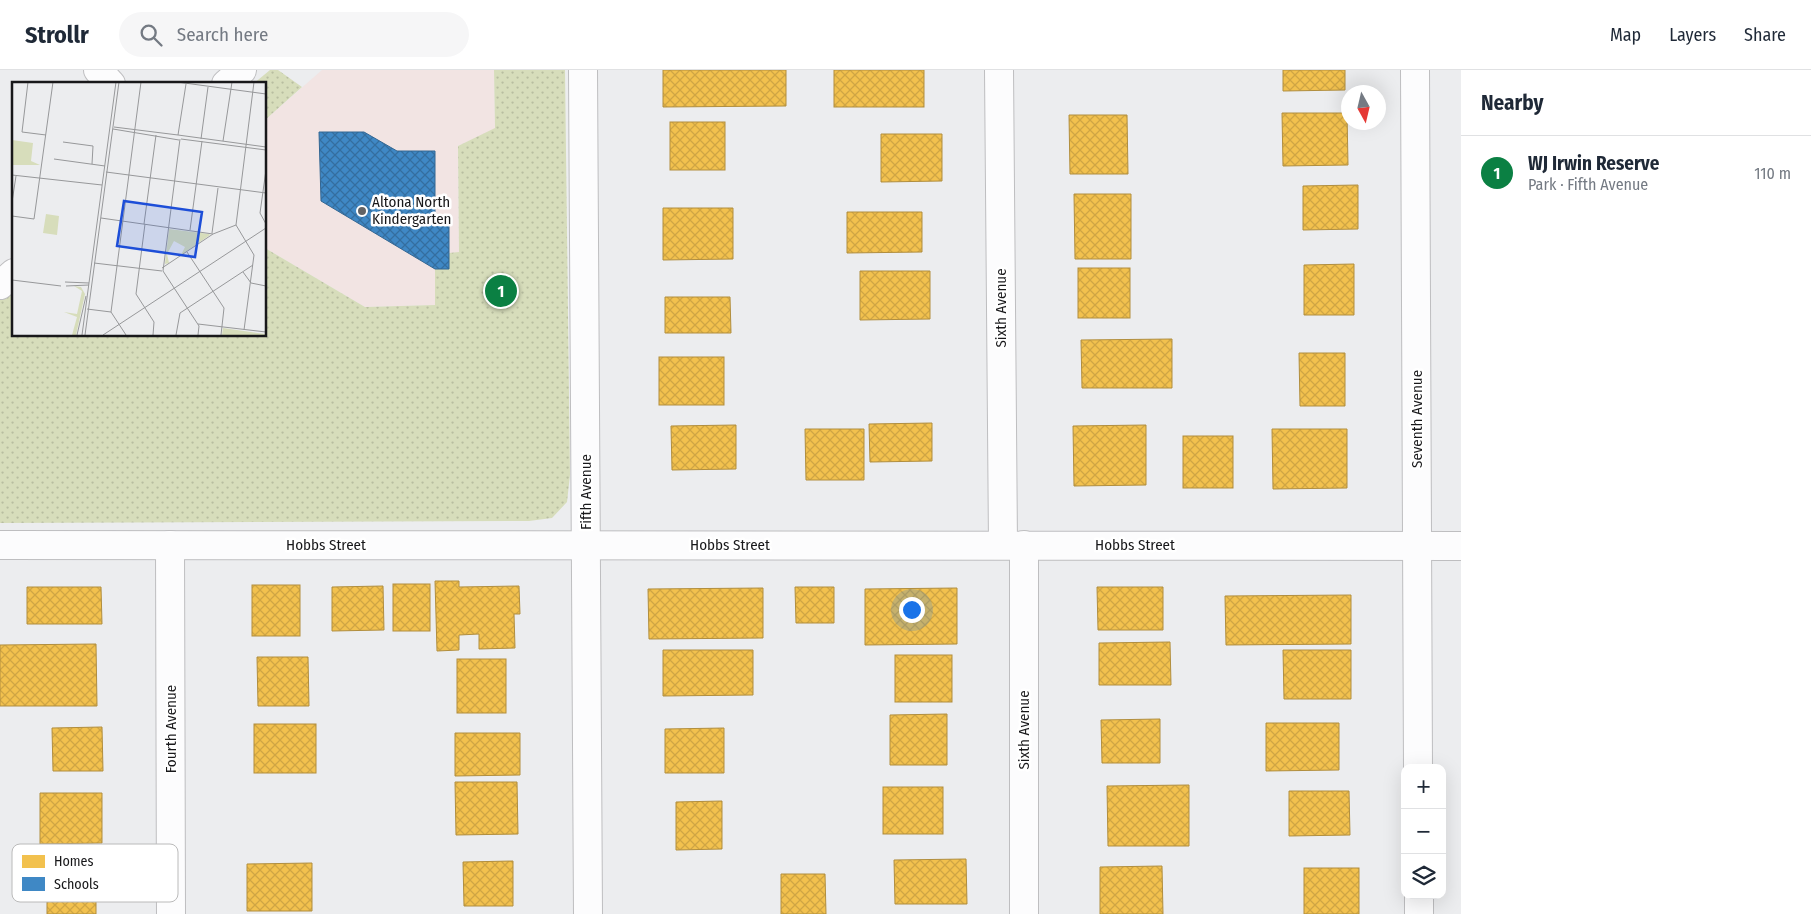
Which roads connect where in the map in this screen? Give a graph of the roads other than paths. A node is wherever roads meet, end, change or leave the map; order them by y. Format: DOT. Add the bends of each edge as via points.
graph roads {
  1 [pos="98,70"];
  2 [pos="242,70"];
  3 [pos="583,70"];
  4 [pos="999,70"];
  5 [pos="1415,70"];
  6 [pos="109,82"];
  7 [pos="228,82"];
  8 [pos="12,275"];
  9 [pos="0,286"];
  10 [pos="0,545"];
  11 [pos="170,545"];
  12 [pos="586,545"];
  13 [pos="1014,545"];
  14 [pos="1417,545"];
  15 [pos="1461,546"];
  16 [pos="1418,764"];
  17 [pos="171,844"];
  18 [pos="1419,899"];
  19 [pos="588,914"];
  20 [pos="1024,914"];
  21 [pos="1419,914"];
  1 -- 6 [label="street"];
  2 -- 7 [label="street"];
  3 -- 12 [label="street, Fifth Avenue"];
  4 -- 13 [label="street, Sixth Avenue"];
  5 -- 14 [label="street, Seventh Avenue"];
  8 -- 9 [label="street"];
  10 -- 11 [label="street, Hobbs Street"];
  11 -- 12 [label="street, Hobbs Street"];
  11 -- 17 [label="street, Fourth Avenue"];
  12 -- 13 [label="street, Hobbs Street"];
  12 -- 19 [label="street, Fifth Avenue"];
  13 -- 14 [label="street, Hobbs Street"];
  13 -- 20 [label="street, Sixth Avenue"];
  14 -- 15 [label="street, Hobbs Street"];
  14 -- 16 [label="street, Seventh Avenue"];
  18 -- 21 [label="street"];
}
